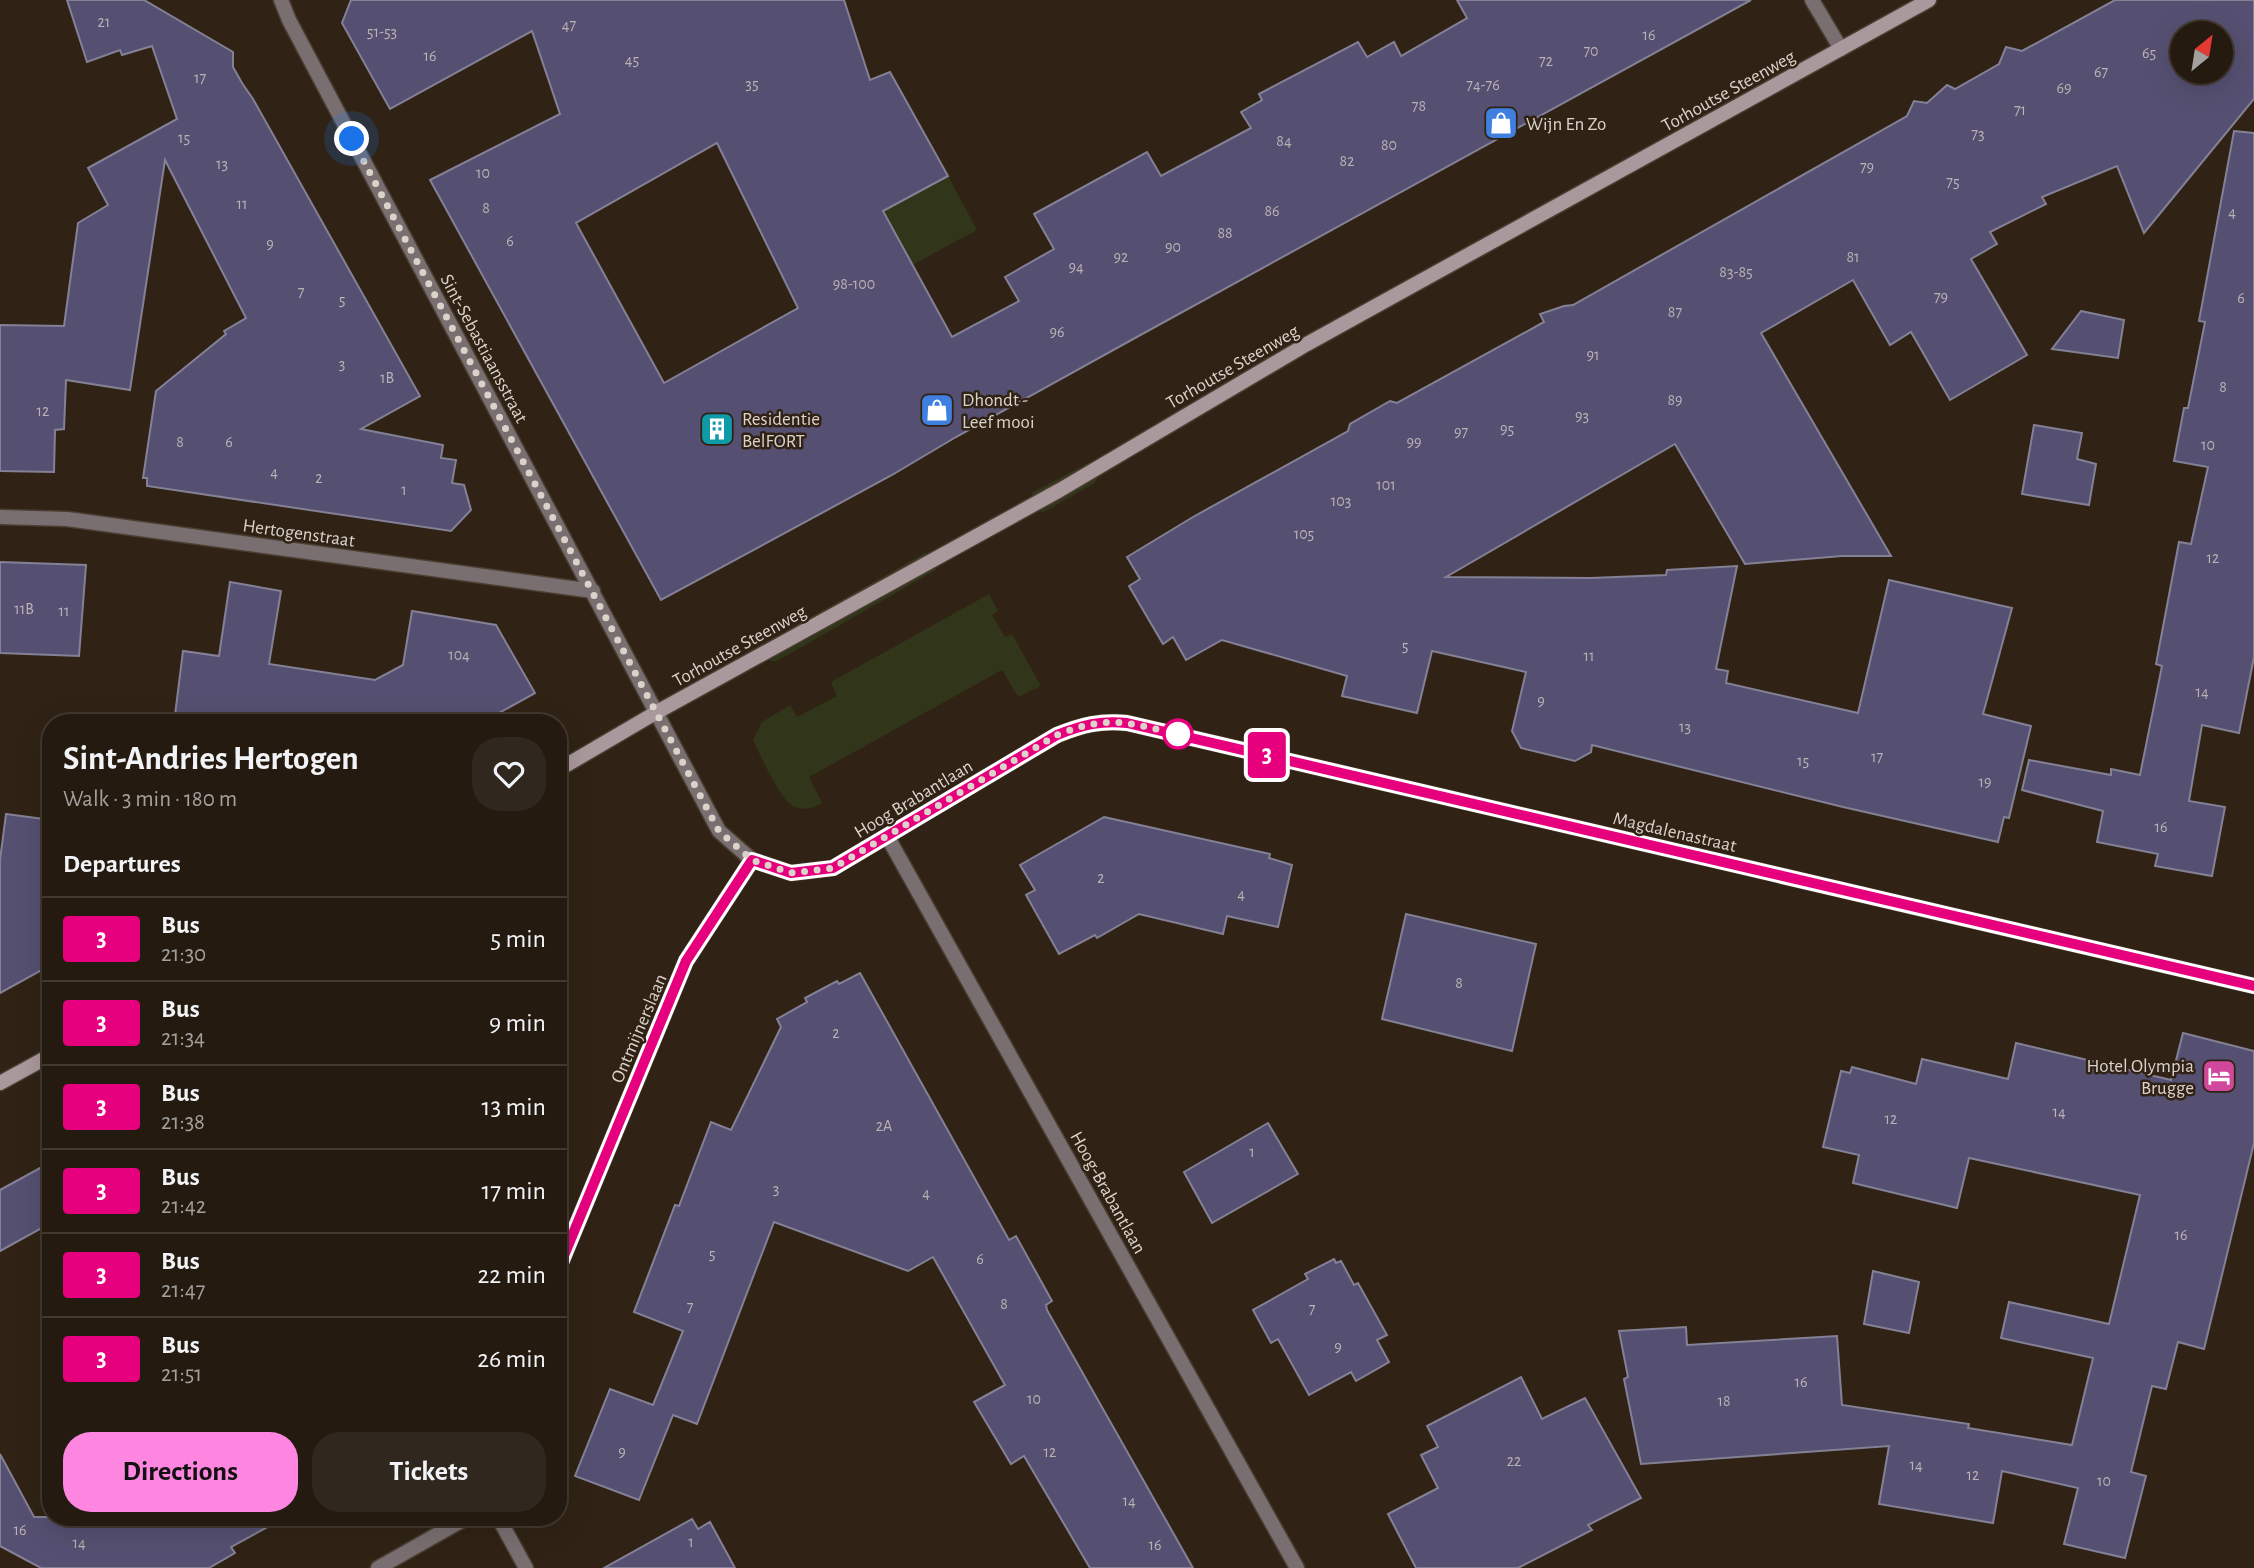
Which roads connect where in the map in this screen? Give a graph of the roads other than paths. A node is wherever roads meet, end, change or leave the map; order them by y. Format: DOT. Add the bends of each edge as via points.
graph roads {
  1 [pos="281,0"];
  2 [pos="1812,0"];
  3 [pos="1929,0"];
  4 [pos="1841,49"];
  5 [pos="0,517"];
  6 [pos="593,591"];
  7 [pos="657,712"];
  8 [pos="1086,724"];
  9 [pos="567,765"];
  10 [pos="887,836"];
  11 [pos="752,860"];
  12 [pos="2254,986"];
  13 [pos="42,1060"];
  14 [pos="0,1083"];
  15 [pos="567,1248"];
  16 [pos="452,1526"];
  17 [pos="503,1526"];
  18 [pos="378,1568"];
  19 [pos="526,1568"];
  20 [pos="1297,1568"];
  1 -- 6 [label="street, Sint-Sebastiaansstraat"];
  2 -- 4 [label="street"];
  3 -- 4 [label="main road, Torhoutse Steenweg"];
  4 -- 7 [label="main road, Torhoutse Steenweg" via="1307,344 1060,490"];
  5 -- 6 [label="street, Hertogenstraat" via="68,519"];
  6 -- 7 [label="street, Sint-Sebastiaansstraat"];
  7 -- 9 [label="main road, Torhoutse Steenweg"];
  7 -- 11 [label="street" via="719,831"];
  8 -- 10 [label="street, Hoog Brabantlaan" via="1057,735"];
  8 -- 12 [label="street, Magdalenastraat" via="1106,720 1127,723"];
  10 -- 11 [label="street, Hoog Brabantlaan" via="833,868 791,873"];
  10 -- 20 [label="street, Hoog-Brabantlaan"];
  11 -- 15 [label="street, Ontmijnerslaan" via="686,961"];
  13 -- 14 [label="main road"];
  16 -- 18 [label="street"];
  17 -- 19 [label="street"];
}
